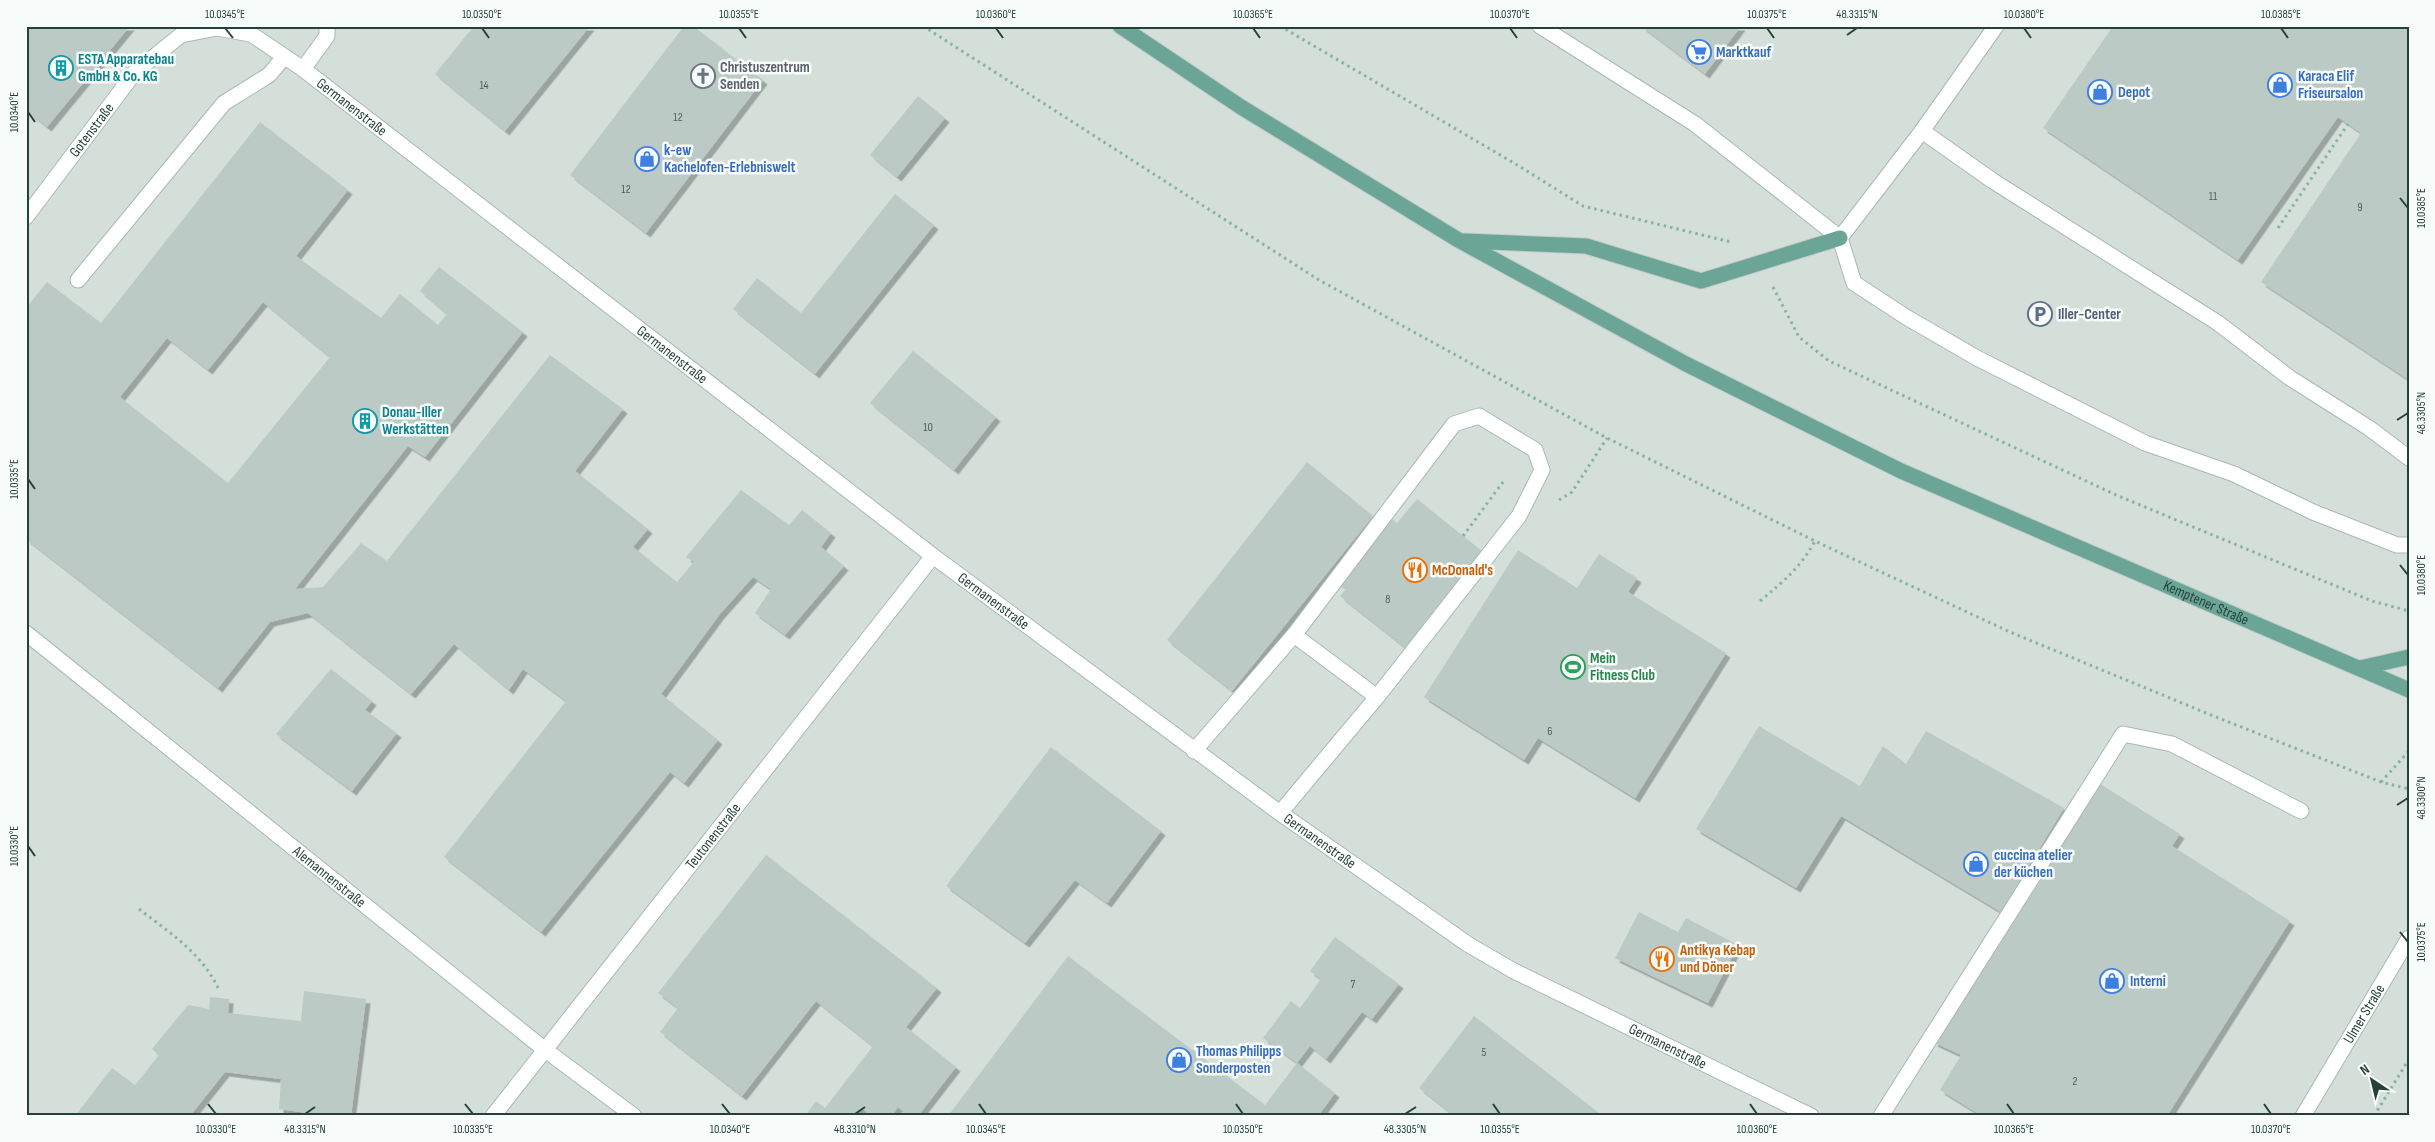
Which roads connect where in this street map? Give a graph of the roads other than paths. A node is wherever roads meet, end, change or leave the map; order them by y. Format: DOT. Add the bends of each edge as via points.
graph roads {
  1 [pos="327,26"];
  2 [pos="1120,26"];
  3 [pos="1540,26"];
  4 [pos="1996,26"];
  5 [pos="218,27"];
  6 [pos="284,57"];
  7 [pos="303,69"];
  8 [pos="1922,132"];
  9 [pos="26,217"];
  10 [pos="1840,238"];
  11 [pos="1460,241"];
  12 [pos="78,280"];
  13 [pos="2409,458"];
  14 [pos="2409,545"];
  15 [pos="933,556"];
  16 [pos="26,634"];
  17 [pos="1294,635"];
  18 [pos="2409,657"];
  19 [pos="2360,668"];
  20 [pos="2409,690"];
  21 [pos="1377,697"];
  22 [pos="1194,751"];
  23 [pos="2301,811"];
  24 [pos="1280,813"];
  25 [pos="2409,938"];
  26 [pos="544,1049"];
  27 [pos="494,1116"];
  28 [pos="634,1116"];
  29 [pos="1811,1116"];
  30 [pos="1881,1116"];
  31 [pos="2303,1116"];
  1 -- 7 [label="street" via="327,36"];
  2 -- 11 [label="main road, Kemptener Straße" via="1241,106"];
  3 -- 10 [label="street" via="1695,124"];
  4 -- 8 [label="street"];
  5 -- 6 [label="street, Germanenstraße" via="251,34"];
  5 -- 9 [label="street, Gotenstraße" via="181,35 136,72"];
  6 -- 7 [label="street, Germanenstraße"];
  6 -- 12 [label="street" via="269,75 224,103"];
  7 -- 15 [label="street, Germanenstraße"];
  8 -- 10 [label="street"];
  8 -- 13 [label="street" via="1993,181 2218,323 2290,378 2369,428"];
  10 -- 11 [label="main road" via="1701,281 1586,246"];
  10 -- 14 [label="street" via="1854,283 1977,358 2145,443 2234,474 2313,512 2398,545"];
  11 -- 19 [label="main road, Kemptener Straße" via="1686,364 1901,471"];
  15 -- 22 [label="street, Germanenstraße"];
  15 -- 26 [label="street, Teutonenstraße"];
  16 -- 26 [label="street, Alemannenstraße"];
  17 -- 21 [label="street"];
  17 -- 21 [label="street" via="1454,424 1479,416 1535,450 1542,470 1519,516"];
  17 -- 22 [label="street"];
  18 -- 19 [label="main road"];
  19 -- 20 [label="main road, Kemptener Straße"];
  21 -- 24 [label="street"];
  22 -- 24 [label="street, Germanenstraße"];
  23 -- 30 [label="street" via="2172,744 2123,734"];
  24 -- 29 [label="street, Germanenstraße" via="1470,945 1514,971"];
  25 -- 31 [label="street, Ulmer Straße"];
  26 -- 27 [label="street, Teutonenstraße"];
  26 -- 28 [label="street, Alemannenstraße"];
}
